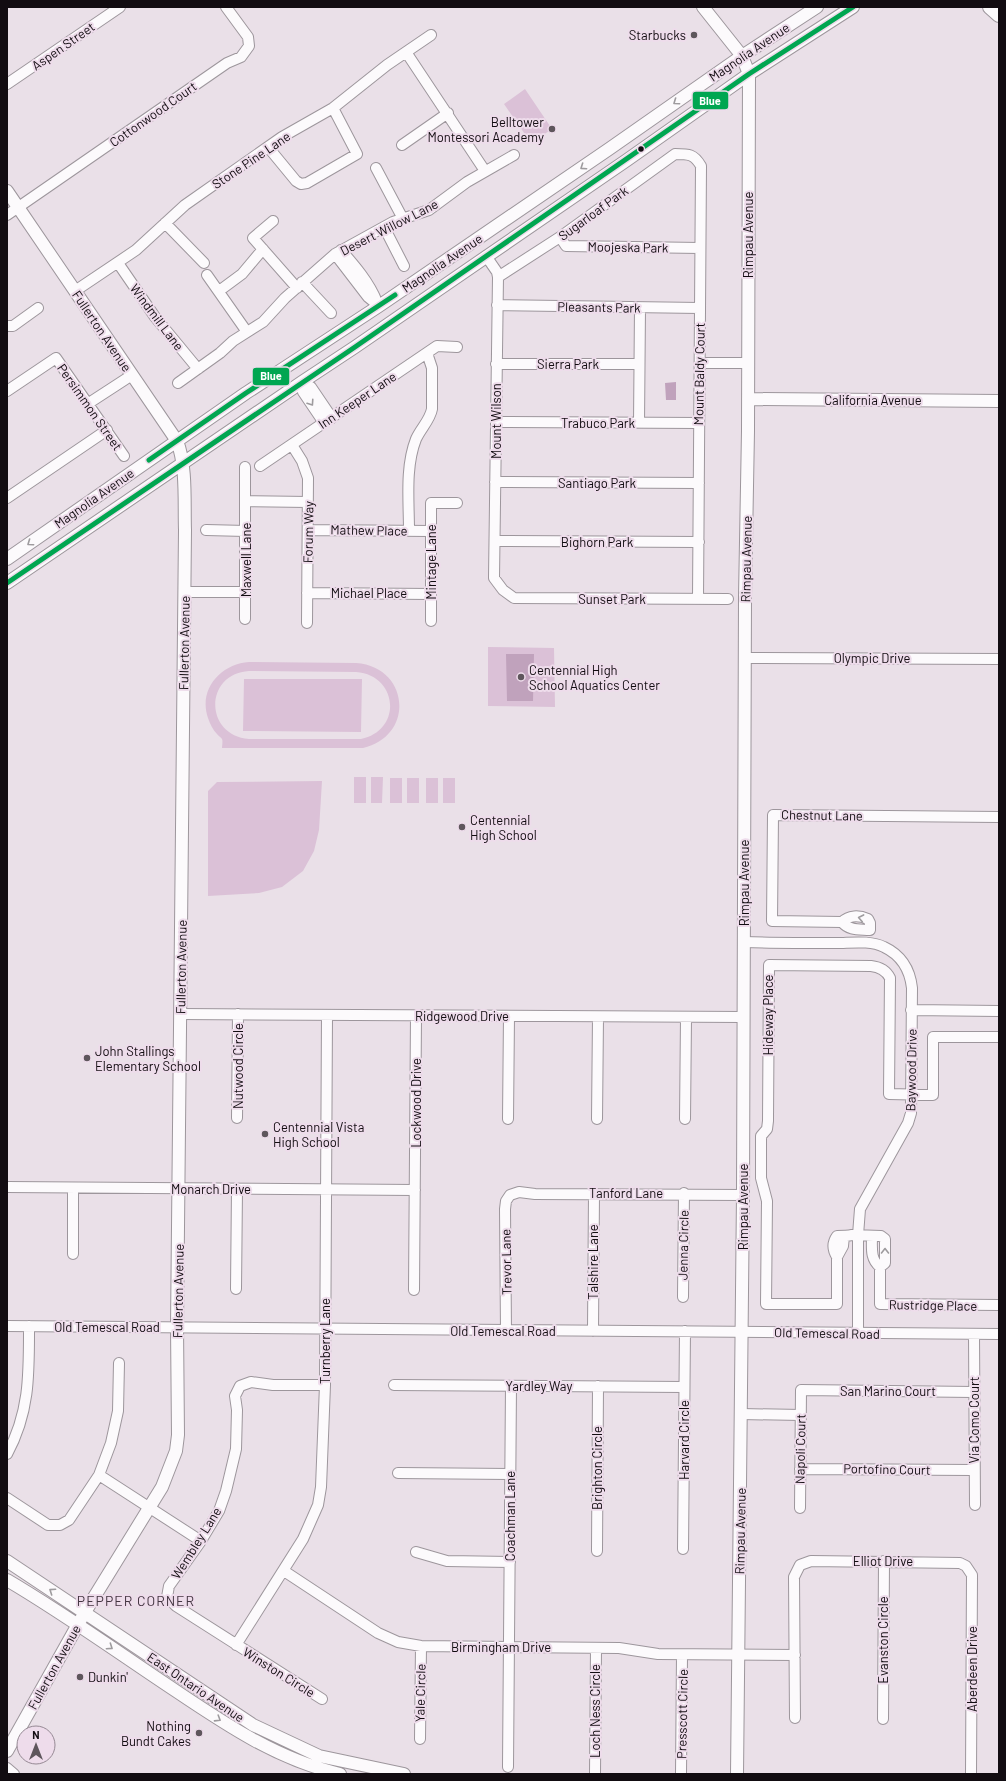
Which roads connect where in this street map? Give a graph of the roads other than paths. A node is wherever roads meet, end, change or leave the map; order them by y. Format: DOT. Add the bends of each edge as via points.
graph roads {
  1 [pos="120,7"];
  2 [pos="226,7"];
  3 [pos="703,7"];
  4 [pos="817,7"];
  5 [pos="853,7"];
  6 [pos="990,7"];
  7 [pos="999,16"];
  8 [pos="432,35"];
  9 [pos="406,52"];
  10 [pos="742,56"];
  11 [pos="749,74"];
  12 [pos="7,84"];
  13 [pos="333,108"];
  14 [pos="448,113"];
  15 [pos="402,144"];
  16 [pos="615,145"];
  17 [pos="268,147"];
  18 [pos="689,154"];
  19 [pos="514,155"];
  20 [pos="627,160"];
  21 [pos="376,168"];
  22 [pos="485,171"];
  23 [pos="7,191"];
  24 [pos="18,208"];
  25 [pos="7,215"];
  26 [pos="402,218"];
  27 [pos="273,221"];
  28 [pos="164,223"];
  29 [pos="384,227"];
  30 [pos="560,237"];
  31 [pos="700,248"];
  32 [pos="263,250"];
  33 [pos="338,252"];
  34 [pos="486,256"];
  35 [pos="118,263"];
  36 [pos="204,263"];
  37 [pos="404,266"];
  38 [pos="207,275"];
  39 [pos="498,277"];
  40 [pos="300,285"];
  41 [pos="219,291"];
  42 [pos="75,292"];
  43 [pos="379,306"];
  44 [pos="497,306"];
  45 [pos="38,308"];
  46 [pos="640,308"];
  47 [pos="700,308"];
  48 [pos="331,313"];
  49 [pos="391,322"];
  50 [pos="7,326"];
  51 [pos="247,332"];
  52 [pos="457,346"];
  53 [pos="427,353"];
  54 [pos="747,363"];
  55 [pos="290,364"];
  56 [pos="496,364"];
  57 [pos="639,364"];
  58 [pos="700,364"];
  59 [pos="198,369"];
  60 [pos="132,375"];
  61 [pos="302,382"];
  62 [pos="178,383"];
  63 [pos="7,391"];
  64 [pos="748,399"];
  65 [pos="999,401"];
  66 [pos="89,404"];
  67 [pos="328,420"];
  68 [pos="496,422"];
  69 [pos="639,423"];
  70 [pos="699,423"];
  71 [pos="107,430"];
  72 [pos="177,441"];
  73 [pos="292,445"];
  74 [pos="124,456"];
  75 [pos="183,464"];
  76 [pos="260,466"];
  77 [pos="245,467"];
  78 [pos="495,482"];
  79 [pos="699,483"];
  80 [pos="7,498"];
  81 [pos="246,501"];
  82 [pos="308,502"];
  83 [pos="457,503"];
  84 [pos="53,527"];
  85 [pos="206,530"];
  86 [pos="308,530"];
  87 [pos="246,531"];
  88 [pos="410,531"];
  89 [pos="431,531"];
  90 [pos="495,541"];
  91 [pos="698,542"];
  92 [pos="64,544"];
  93 [pos="7,559"];
  94 [pos="7,583"];
  95 [pos="500,588"];
  96 [pos="185,592"];
  97 [pos="245,592"];
  98 [pos="307,593"];
  99 [pos="431,594"];
  100 [pos="698,599"];
  101 [pos="728,599"];
  102 [pos="245,619"];
  103 [pos="431,621"];
  104 [pos="307,623"];
  105 [pos="745,658"];
  106 [pos="999,659"];
  107 [pos="999,817"];
  108 [pos="744,942"];
  109 [pos="868,944"];
  110 [pos="912,1010"];
  111 [pos="999,1011"];
  112 [pos="181,1014"];
  113 [pos="238,1014"];
  114 [pos="327,1015"];
  115 [pos="416,1016"];
  116 [pos="509,1016"];
  117 [pos="598,1017"];
  118 [pos="743,1017"];
  119 [pos="686,1018"];
  120 [pos="999,1037"];
  121 [pos="911,1094"];
  122 [pos="237,1118"];
  123 [pos="508,1119"];
  124 [pos="685,1119"];
  125 [pos="597,1120"];
  126 [pos="7,1188"];
  127 [pos="73,1188"];
  128 [pos="179,1188"];
  129 [pos="237,1189"];
  130 [pos="326,1189"];
  131 [pos="415,1190"];
  132 [pos="594,1193"];
  133 [pos="684,1193"];
  134 [pos="510,1195"];
  135 [pos="743,1195"];
  136 [pos="858,1235"];
  137 [pos="73,1254"];
  138 [pos="236,1289"];
  139 [pos="414,1290"];
  140 [pos="683,1297"];
  141 [pos="766,1304"];
  142 [pos="999,1305"];
  143 [pos="7,1326"];
  144 [pos="29,1326"];
  145 [pos="177,1327"];
  146 [pos="325,1329"];
  147 [pos="506,1330"];
  148 [pos="593,1331"];
  149 [pos="685,1331"];
  150 [pos="742,1332"];
  151 [pos="858,1333"];
  152 [pos="974,1334"];
  153 [pos="999,1334"];
  154 [pos="119,1363"];
  155 [pos="325,1384"];
  156 [pos="394,1385"];
  157 [pos="511,1386"];
  158 [pos="598,1386"];
  159 [pos="684,1387"];
  160 [pos="801,1390"];
  161 [pos="974,1392"];
  162 [pos="741,1414"];
  163 [pos="800,1415"];
  164 [pos="7,1454"];
  165 [pos="800,1469"];
  166 [pos="974,1470"];
  167 [pos="398,1473"];
  168 [pos="510,1474"];
  169 [pos="99,1476"];
  170 [pos="7,1498"];
  171 [pos="975,1505"];
  172 [pos="150,1508"];
  173 [pos="800,1508"];
  174 [pos="201,1541"];
  175 [pos="683,1549"];
  176 [pos="597,1551"];
  177 [pos="416,1552"];
  178 [pos="7,1560"];
  179 [pos="884,1561"];
  180 [pos="510,1562"];
  181 [pos="966,1566"];
  182 [pos="284,1571"];
  183 [pos="7,1580"];
  184 [pos="167,1597"];
  185 [pos="85,1612"];
  186 [pos="77,1625"];
  187 [pos="236,1645"];
  188 [pos="421,1646"];
  189 [pos="509,1646"];
  190 [pos="596,1648"];
  191 [pos="682,1655"];
  192 [pos="739,1655"];
  193 [pos="795,1655"];
  194 [pos="322,1699"];
  195 [pos="795,1718"];
  196 [pos="883,1719"];
  197 [pos="241,1732"];
  198 [pos="420,1739"];
  199 [pos="7,1752"];
  200 [pos="319,1756"];
  201 [pos="508,1767"];
  202 [pos="7,1768"];
  203 [pos="14,1774"];
  204 [pos="340,1774"];
  205 [pos="404,1774"];
  206 [pos="595,1774"];
  207 [pos="681,1774"];
  208 [pos="737,1774"];
  209 [pos="971,1774"];
  1 -- 12 [label="street, Aspen Street"];
  2 -- 24 [label="street, Cottonwood Court" via="248,37 249,46 241,57 227,63"];
  3 -- 10 [label="main road, Rimpau Avenue"];
  4 -- 10 [label="main road, Magnolia Avenue"];
  5 -- 11 [label="main road, Magnolia Avenue"];
  6 -- 7 [label="highway"];
  8 -- 9 [label="street, Stone Pine Lane"];
  9 -- 13 [label="street, Stone Pine Lane"];
  9 -- 14 [label="street"];
  10 -- 11 [label="main road, Rimpau Avenue"];
  10 -- 16 [label="main road, Magnolia Avenue, one-way"];
  11 -- 20 [label="main road, Magnolia Avenue"];
  11 -- 54 [label="main road, Rimpau Avenue"];
  13 -- 17 [label="street, Stone Pine Lane"];
  13 -- 17 [label="street" via="357,154 301,184"];
  14 -- 15 [label="street"];
  14 -- 22 [label="street"];
  16 -- 20 [label="main road"];
  16 -- 43 [label="main road, Magnolia Avenue, one-way"];
  17 -- 28 [label="street, Stone Pine Lane" via="185,205"];
  18 -- 30 [label="street, Sugarloaf Park" via="675,154"];
  18 -- 31 [label="street, Mount Baldy Court" via="698,160 701,166"];
  19 -- 22 [label="street, Desert Willow Lane"];
  20 -- 34 [label="main road, Magnolia Avenue"];
  21 -- 26 [label="street"];
  22 -- 26 [label="street, Desert Willow Lane" via="429,210"];
  23 -- 24 [label="main road, Fullerton Avenue"];
  24 -- 25 [label="street, Cottonwood Court"];
  24 -- 42 [label="main road, Fullerton Avenue"];
  26 -- 29 [label="street, Desert Willow Lane"];
  27 -- 32 [label="street" via="253,238"];
  28 -- 35 [label="street, Stone Pine Lane" via="136,250"];
  28 -- 36 [label="street"];
  29 -- 33 [label="street, Desert Willow Lane"];
  29 -- 37 [label="street"];
  30 -- 31 [label="street, Moojeska Park" via="566,246"];
  30 -- 39 [label="street, Sugarloaf Park"];
  31 -- 47 [label="street, Mount Baldy Court"];
  32 -- 40 [label="street"];
  32 -- 41 [label="street" via="242,274"];
  33 -- 40 [label="street, Desert Willow Lane"];
  33 -- 43 [label="street" via="361,274 374,293"];
  34 -- 39 [label="street"];
  34 -- 49 [label="main road, Magnolia Avenue"];
  35 -- 42 [label="street, Stone Pine Lane"];
  35 -- 59 [label="street, Windmill Lane" via="156,317"];
  38 -- 41 [label="street"];
  39 -- 44 [label="street, Mount Wilson"];
  40 -- 48 [label="street"];
  40 -- 51 [label="street, Desert Willow Lane" via="263,322"];
  41 -- 51 [label="street"];
  42 -- 60 [label="main road, Fullerton Avenue"];
  43 -- 49 [label="main road"];
  43 -- 55 [label="main road, Magnolia Avenue"];
  44 -- 46 [label="street, Pleasants Park"];
  44 -- 56 [label="street, Mount Wilson"];
  45 -- 50 [label="street" via="13,326"];
  46 -- 47 [label="street, Pleasants Park"];
  46 -- 57 [label="street"];
  47 -- 58 [label="street, Mount Baldy Court"];
  49 -- 61 [label="main road, Magnolia Avenue"];
  51 -- 59 [label="street, Desert Willow Lane"];
  52 -- 53 [label="street, Inn Keeper Lane" via="437,346"];
  53 -- 67 [label="street, Inn Keeper Lane"];
  53 -- 88 [label="street" via="432,368 432,409 416,439 410,461"];
  54 -- 58 [label="street"];
  54 -- 64 [label="main road, Rimpau Avenue"];
  55 -- 61 [label="main road"];
  55 -- 72 [label="main road, Magnolia Avenue"];
  56 -- 57 [label="street, Sierra Park"];
  56 -- 68 [label="street, Mount Wilson"];
  57 -- 69 [label="street"];
  58 -- 70 [label="street, Mount Baldy Court"];
  59 -- 62 [label="street, Desert Willow Lane"];
  60 -- 66 [label="street"];
  60 -- 72 [label="main road, Fullerton Avenue"];
  61 -- 67 [label="street" via="311,387"];
  61 -- 75 [label="main road, Magnolia Avenue"];
  63 -- 66 [label="street, Persimmon Street" via="56,358"];
  64 -- 65 [label="main road, California Avenue"];
  64 -- 105 [label="main road, Rimpau Avenue"];
  66 -- 71 [label="street, Persimmon Street"];
  67 -- 73 [label="street, Inn Keeper Lane"];
  68 -- 69 [label="street, Trabuco Park"];
  68 -- 78 [label="street, Mount Wilson"];
  69 -- 70 [label="street, Trabuco Park"];
  70 -- 79 [label="street, Mount Baldy Court"];
  71 -- 74 [label="street, Persimmon Street"];
  71 -- 80 [label="street"];
  72 -- 75 [label="main road, Fullerton Avenue"];
  72 -- 84 [label="main road, Magnolia Avenue"];
  73 -- 76 [label="street, Inn Keeper Lane"];
  73 -- 82 [label="street, Forum Way" via="306,469"];
  75 -- 92 [label="main road, Magnolia Avenue"];
  75 -- 96 [label="main road, Fullerton Avenue"];
  77 -- 81 [label="street"];
  78 -- 79 [label="street, Santiago Park"];
  78 -- 90 [label="street, Mount Wilson"];
  79 -- 91 [label="street, Mount Baldy Court"];
  81 -- 82 [label="street"];
  81 -- 87 [label="street, Maxwell Lane"];
  82 -- 86 [label="street, Forum Way"];
  83 -- 89 [label="street, Mintage Lane" via="431,503"];
  84 -- 92 [label="main road"];
  84 -- 93 [label="main road, Magnolia Avenue, one-way"];
  85 -- 87 [label="street"];
  86 -- 88 [label="street, Mathew Place"];
  86 -- 98 [label="street, Forum Way"];
  87 -- 97 [label="street, Maxwell Lane"];
  88 -- 89 [label="street, Mathew Place"];
  89 -- 99 [label="street, Mintage Lane"];
  90 -- 91 [label="street, Bighorn Park"];
  90 -- 95 [label="street, Mount Wilson" via="494,578"];
  91 -- 100 [label="street, Mount Baldy Court"];
  92 -- 94 [label="main road, Magnolia Avenue"];
  95 -- 100 [label="street, Sunset Park" via="514,598"];
  96 -- 97 [label="street"];
  96 -- 112 [label="main road, Fullerton Avenue"];
  97 -- 102 [label="street, Maxwell Lane"];
  98 -- 99 [label="street, Michael Place"];
  98 -- 104 [label="street, Forum Way"];
  99 -- 103 [label="street, Mintage Lane"];
  100 -- 101 [label="street, Sunset Park"];
  105 -- 106 [label="street, Olympic Drive"];
  105 -- 108 [label="main road, Rimpau Avenue"];
  107 -- 109 [label="street, Chestnut Lane" via="773,815 772,921 842,922 852,929 870,930"];
  108 -- 109 [label="street, Baywood Drive"];
  108 -- 118 [label="main road, Rimpau Avenue"];
  109 -- 110 [label="street, Baywood Drive" via="891,950 906,966 911,979"];
  110 -- 111 [label="street"];
  110 -- 121 [label="street, Baywood Drive"];
  112 -- 113 [label="street, Ridgewood Drive"];
  112 -- 128 [label="main road, Fullerton Avenue"];
  113 -- 114 [label="street, Ridgewood Drive"];
  113 -- 122 [label="street, Nutwood Circle"];
  114 -- 115 [label="street, Ridgewood Drive"];
  114 -- 130 [label="street, Turnberry Lane"];
  115 -- 116 [label="street, Ridgewood Drive"];
  115 -- 131 [label="street, Lockwood Drive"];
  116 -- 117 [label="street, Ridgewood Drive"];
  116 -- 123 [label="street"];
  117 -- 119 [label="street, Ridgewood Drive"];
  117 -- 125 [label="street"];
  118 -- 119 [label="street, Ridgewood Drive"];
  118 -- 135 [label="main road, Rimpau Avenue"];
  119 -- 124 [label="street"];
  120 -- 121 [label="street" via="933,1037 933,1095"];
  121 -- 136 [label="street, Baywood Drive" via="908,1123 860,1209"];
  121 -- 141 [label="street, Hideway Place" via="889,1094 890,978 885,970 871,966 769,965 768,1120 767,1128 761,1136 761,1178 767,1201"];
  126 -- 127 [label="street, Monarch Drive"];
  127 -- 128 [label="street, Monarch Drive"];
  127 -- 137 [label="street"];
  128 -- 129 [label="street, Monarch Drive"];
  128 -- 145 [label="main road, Fullerton Avenue"];
  129 -- 130 [label="street, Monarch Drive"];
  129 -- 138 [label="street"];
  130 -- 131 [label="street, Monarch Drive"];
  130 -- 146 [label="street, Turnberry Lane"];
  131 -- 139 [label="street, Lockwood Drive"];
  132 -- 133 [label="street, Tanford Lane"];
  132 -- 134 [label="street, Tanford Lane" via="518,1192"];
  132 -- 148 [label="street, Talshire Lane"];
  133 -- 135 [label="street, Tanford Lane"];
  133 -- 140 [label="street, Jenna Circle"];
  134 -- 147 [label="street, Trevor Lane" via="505,1209"];
  135 -- 150 [label="main road, Rimpau Avenue"];
  136 -- 141 [label="street, Rustridge Place" via="837,1236 833,1242 837,1257 837,1304"];
  136 -- 142 [label="street, Rustridge Place" via="872,1236 874,1263 880,1267 880,1304"];
  136 -- 151 [label="street, Baywood Drive"];
  143 -- 144 [label="street, Old Temescal Road"];
  144 -- 145 [label="street, Old Temescal Road"];
  144 -- 164 [label="street" via="25,1411"];
  145 -- 146 [label="street, Old Temescal Road"];
  145 -- 172 [label="main road, Fullerton Avenue" via="176,1450 171,1467"];
  146 -- 147 [label="street, Old Temescal Road"];
  146 -- 155 [label="street, Turnberry Lane"];
  147 -- 148 [label="street, Old Temescal Road"];
  148 -- 149 [label="street, Old Temescal Road"];
  149 -- 150 [label="street, Old Temescal Road"];
  149 -- 159 [label="street, Harvard Circle"];
  150 -- 151 [label="street, Old Temescal Road"];
  150 -- 162 [label="main road, Rimpau Avenue"];
  151 -- 152 [label="street, Old Temescal Road"];
  152 -- 153 [label="street, Old Temescal Road"];
  152 -- 161 [label="street, Via Como Court"];
  154 -- 169 [label="street" via="118,1410"];
  155 -- 174 [label="street, Wembley Lane" via="251,1382 240,1386 235,1396 236,1449 232,1470 219,1511"];
  155 -- 182 [label="street, Turnberry Lane" via="323,1470 318,1505 303,1539"];
  156 -- 157 [label="street, Yardley Way"];
  157 -- 158 [label="street, Yardley Way"];
  157 -- 168 [label="street, Coachman Lane"];
  158 -- 159 [label="street, Yardley Way"];
  158 -- 176 [label="street, Brighton Circle"];
  159 -- 175 [label="street, Harvard Circle"];
  160 -- 161 [label="street, San Marino Court"];
  160 -- 163 [label="street, Napoli Court"];
  161 -- 166 [label="street, Via Como Court"];
  162 -- 163 [label="street"];
  162 -- 192 [label="main road, Rimpau Avenue"];
  163 -- 165 [label="street, Napoli Court"];
  165 -- 166 [label="street, Portofino Court"];
  165 -- 173 [label="street, Napoli Court"];
  166 -- 171 [label="street, Via Como Court"];
  167 -- 168 [label="street"];
  168 -- 180 [label="street, Coachman Lane"];
  169 -- 170 [label="street" via="69,1520 60,1525 48,1525"];
  169 -- 172 [label="street"];
  172 -- 174 [label="street"];
  172 -- 185 [label="main road, Fullerton Avenue"];
  174 -- 184 [label="street, Wembley Lane" via="169,1586"];
  177 -- 180 [label="street" via="447,1561"];
  185 -- 178 [label="main road, East Ontario Avenue, one-way"];
  179 -- 181 [label="street, Elliot Drive" via="953,1562"];
  179 -- 193 [label="street, Elliot Drive" via="811,1561 800,1565 794,1577"];
  179 -- 196 [label="street, Evanston Circle"];
  180 -- 189 [label="street, Coachman Lane"];
  181 -- 209 [label="street, Aberdeen Drive" via="972,1575"];
  182 -- 187 [label="street, Turnberry Lane"];
  182 -- 188 [label="street, Birmingham Drive" via="378,1633 398,1642"];
  183 -- 186 [label="main road, East Ontario Avenue"];
  184 -- 187 [label="street, Winston Circle" via="176,1606"];
  185 -- 186 [label="main road, Fullerton Avenue"];
  185 -- 200 [label="main road, East Ontario Avenue" via="253,1726"];
  186 -- 197 [label="main road, East Ontario Avenue, one-way"];
  186 -- 199 [label="main road, Fullerton Avenue"];
  187 -- 194 [label="street, Winston Circle"];
  188 -- 189 [label="street, Birmingham Drive"];
  188 -- 198 [label="street, Yale Circle"];
  189 -- 190 [label="street, Birmingham Drive"];
  189 -- 201 [label="street, Coachman Lane"];
  190 -- 191 [label="street, Birmingham Drive"];
  190 -- 206 [label="street, Loch Ness Circle"];
  191 -- 192 [label="street, Birmingham Drive"];
  191 -- 207 [label="street, Presscott Circle"];
  192 -- 193 [label="street, Birmingham Drive"];
  192 -- 208 [label="main road, Rimpau Avenue"];
  193 -- 195 [label="street"];
  197 -- 200 [label="main road" via="247,1728 290,1748"];
  197 -- 204 [label="main road, East Ontario Avenue" via="293,1759"];
  200 -- 205 [label="main road, East Ontario Avenue"];
  202 -- 203 [label="street"];
}
